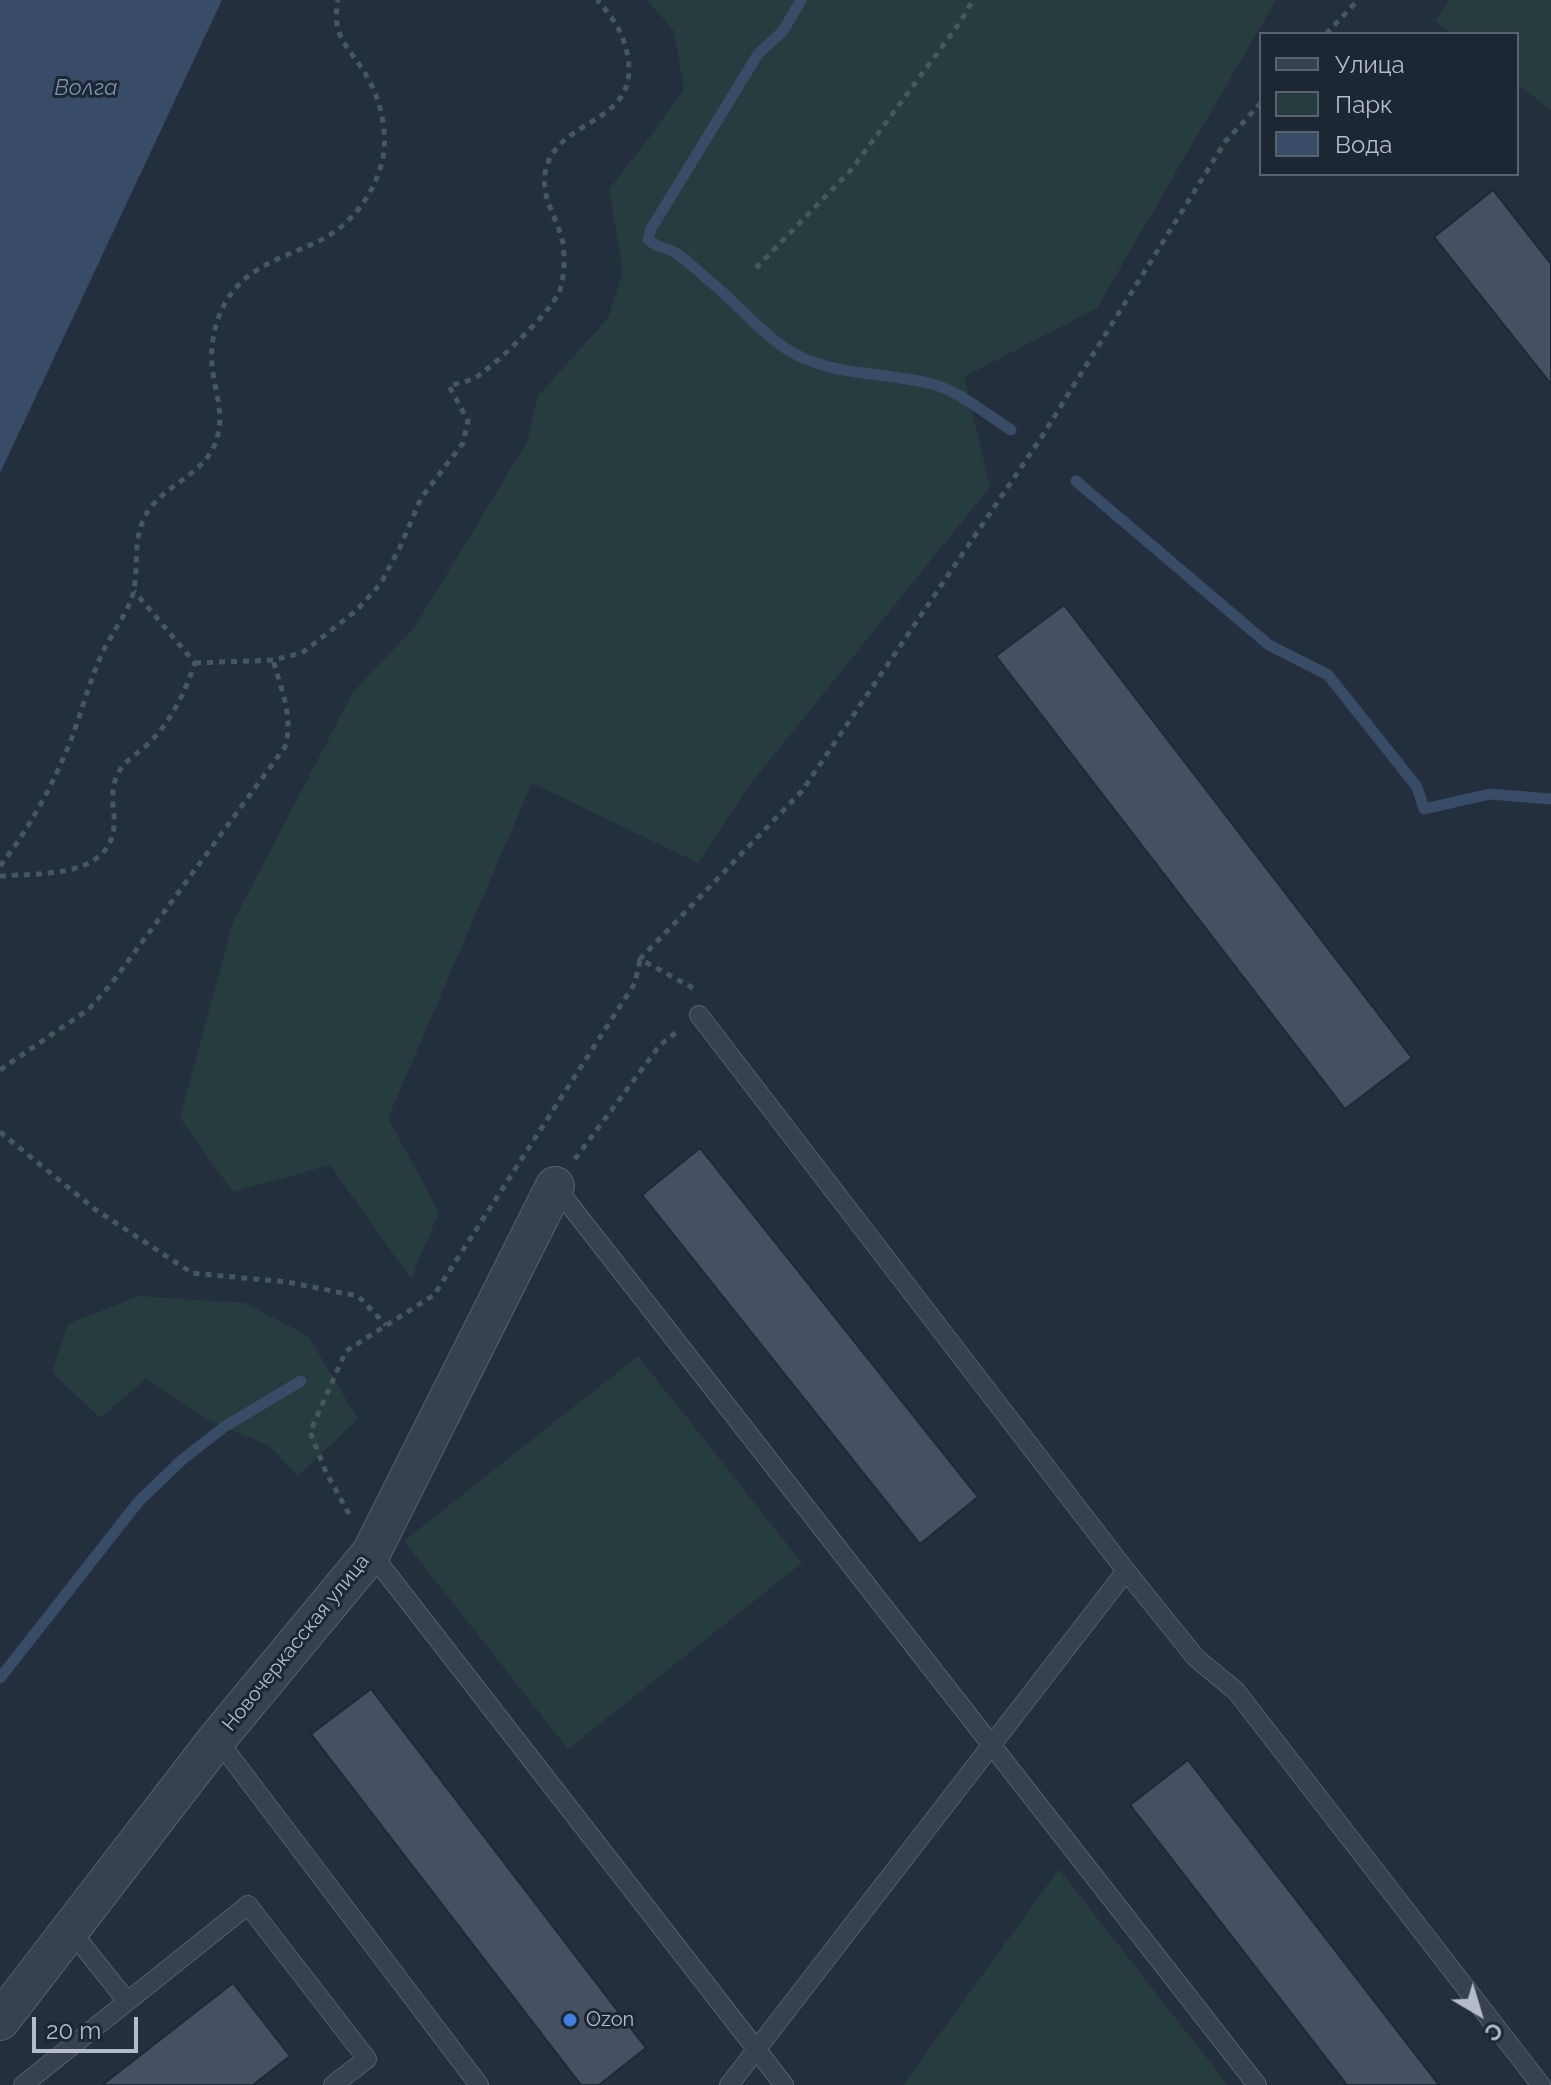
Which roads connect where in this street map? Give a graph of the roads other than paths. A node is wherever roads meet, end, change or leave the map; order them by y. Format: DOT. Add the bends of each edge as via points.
graph roads {
  1 [pos="699,1015"];
  2 [pos="555,1186"];
  3 [pos="371,1553"];
  4 [pos="1126,1571"];
  5 [pos="217,1739"];
  6 [pos="990,1744"];
  7 [pos="71,1931"];
  8 [pos="127,2001"];
  9 [pos="0,2021"];
  10 [pos="757,2050"];
  11 [pos="23,2085"];
  12 [pos="333,2085"];
  13 [pos="479,2085"];
  14 [pos="729,2085"];
  15 [pos="784,2085"];
  16 [pos="1257,2085"];
  17 [pos="1541,2085"];
  1 -- 4 [label="lane"];
  2 -- 3 [label="street, Новочеркасская улица"];
  2 -- 6 [label="lane"];
  3 -- 5 [label="street, Новочеркасская улица"];
  3 -- 10 [label="lane"];
  4 -- 6 [label="lane"];
  4 -- 17 [label="lane" via="1196,1658 1236,1691"];
  5 -- 7 [label="street, Новочеркасская улица"];
  5 -- 13 [label="lane"];
  6 -- 10 [label="lane"];
  6 -- 16 [label="lane"];
  7 -- 8 [label="lane"];
  7 -- 9 [label="street, Новочеркасская улица"];
  8 -- 11 [label="lane"];
  8 -- 12 [label="lane" via="248,1905 367,2059"];
  10 -- 14 [label="lane"];
  10 -- 15 [label="lane"];
}
